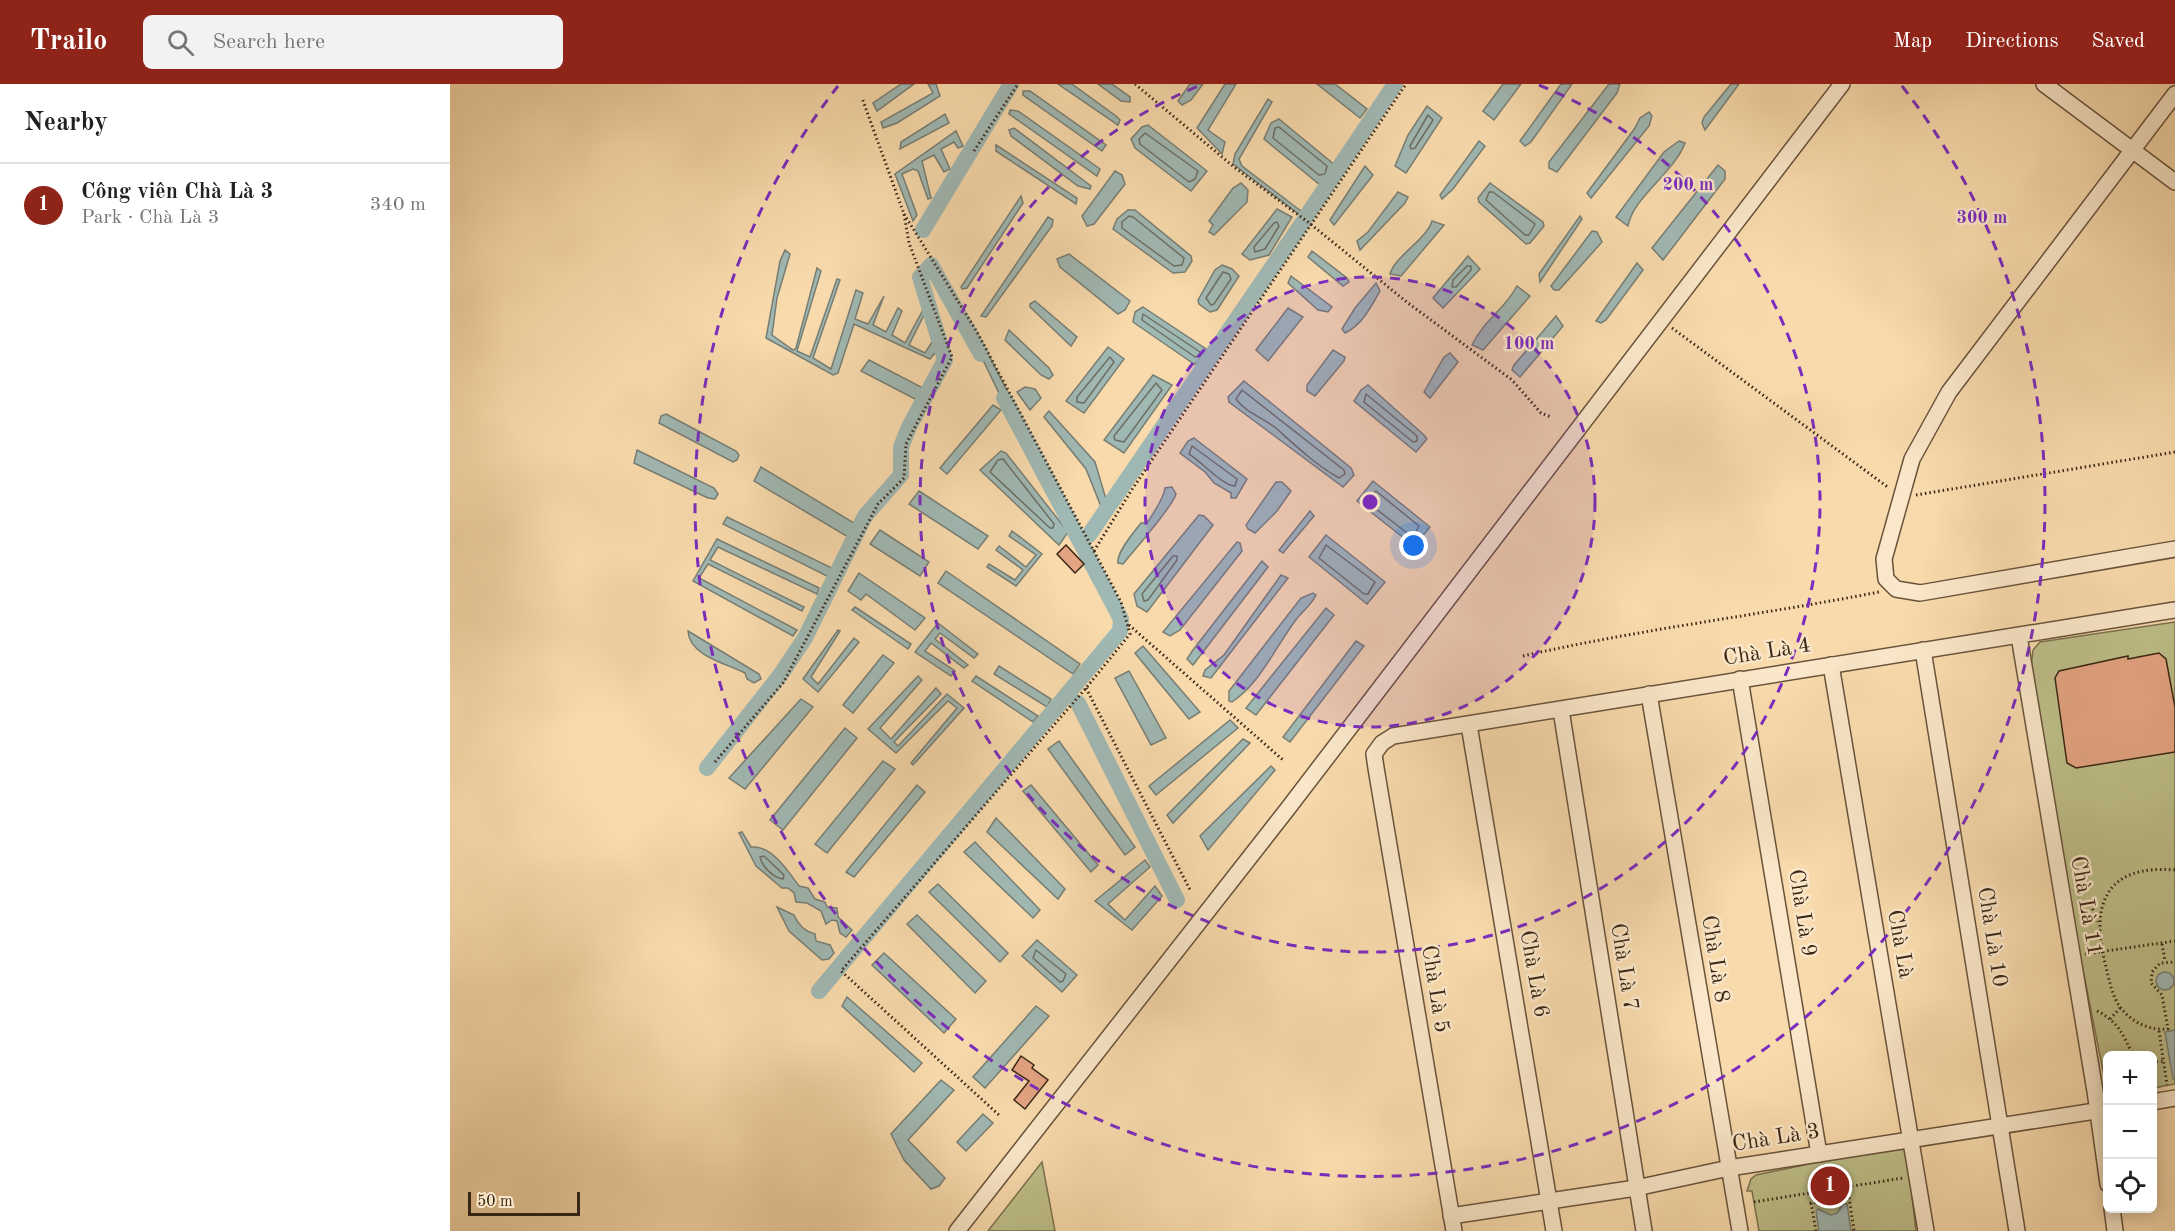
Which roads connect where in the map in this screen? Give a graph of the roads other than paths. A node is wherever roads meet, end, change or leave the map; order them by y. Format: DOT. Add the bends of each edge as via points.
graph roads {
  1 [pos="1842,84"];
  2 [pos="2044,84"];
  3 [pos="2175,94"];
  4 [pos="2132,151"];
  5 [pos="2175,182"];
  6 [pos="2175,549"];
  7 [pos="2175,610"];
  8 [pos="2019,636"];
  9 [pos="1923,650"];
  10 [pos="1831,665"];
  11 [pos="1740,679"];
  12 [pos="1649,694"];
  13 [pos="1561,710"];
  14 [pos="1469,725"];
  15 [pos="1374,754"];
  16 [pos="2171,1092"];
  17 [pos="2157,1099"];
  18 [pos="2102,1110"];
  19 [pos="1999,1125"];
  20 [pos="1910,1139"];
  21 [pos="1819,1154"];
  22 [pos="2106,1159"];
  23 [pos="1729,1168"];
  24 [pos="1636,1188"];
  25 [pos="1550,1201"];
  26 [pos="2113,1213"];
  27 [pos="1453,1224"];
  28 [pos="957,1231"];
  29 [pos="1554,1231"];
  30 [pos="1644,1231"];
  31 [pos="1740,1231"];
  32 [pos="1926,1231"];
  33 [pos="2017,1231"];
  34 [pos="2115,1231"];
  1 -- 28 [label="street" via="1279,819"];
  2 -- 4 [label="street"];
  3 -- 4 [label="street"];
  4 -- 5 [label="street"];
  4 -- 6 [label="street" via="1948,392 1912,459 1884,559 1886,579 1896,589 1920,593"];
  7 -- 8 [label="street, Chà Là 4"];
  8 -- 9 [label="street, Chà Là 4"];
  8 -- 18 [label="street, Chà Là 11" via="2095,1091"];
  9 -- 10 [label="street, Chà Là 4"];
  9 -- 19 [label="street, Chà Là 10"];
  10 -- 11 [label="street, Chà Là 4"];
  10 -- 20 [label="street, Chà Là"];
  11 -- 12 [label="street, Chà Là 4"];
  11 -- 21 [label="street, Chà Là 9"];
  12 -- 13 [label="street, Chà Là 4"];
  12 -- 23 [label="street, Chà Là 8"];
  13 -- 14 [label="street, Chà Là 4"];
  13 -- 24 [label="street, Chà Là 7"];
  14 -- 15 [label="street, Chà Là 4" via="1393,736"];
  14 -- 25 [label="street, Chà Là 6"];
  15 -- 27 [label="street, Chà Là 5"];
  16 -- 17 [label="street"];
  18 -- 19 [label="street, Chà Là 3"];
  18 -- 22 [label="street, Chà Là 11"];
  19 -- 20 [label="street, Chà Là 3"];
  19 -- 33 [label="street, Chà Là 10"];
  20 -- 21 [label="street, Chà Là 3"];
  20 -- 32 [label="street, Chà Là"];
  21 -- 23 [label="street, Chà Là 3"];
  23 -- 24 [label="street, Chà Là 3"];
  23 -- 31 [label="street, Chà Là 8"];
  24 -- 25 [label="street, Chà Là 3"];
  24 -- 30 [label="street, Chà Là 7"];
  25 -- 27 [label="street, Chà Là 3"];
  25 -- 29 [label="street, Chà Là 6"];
  26 -- 34 [label="street"];
}
